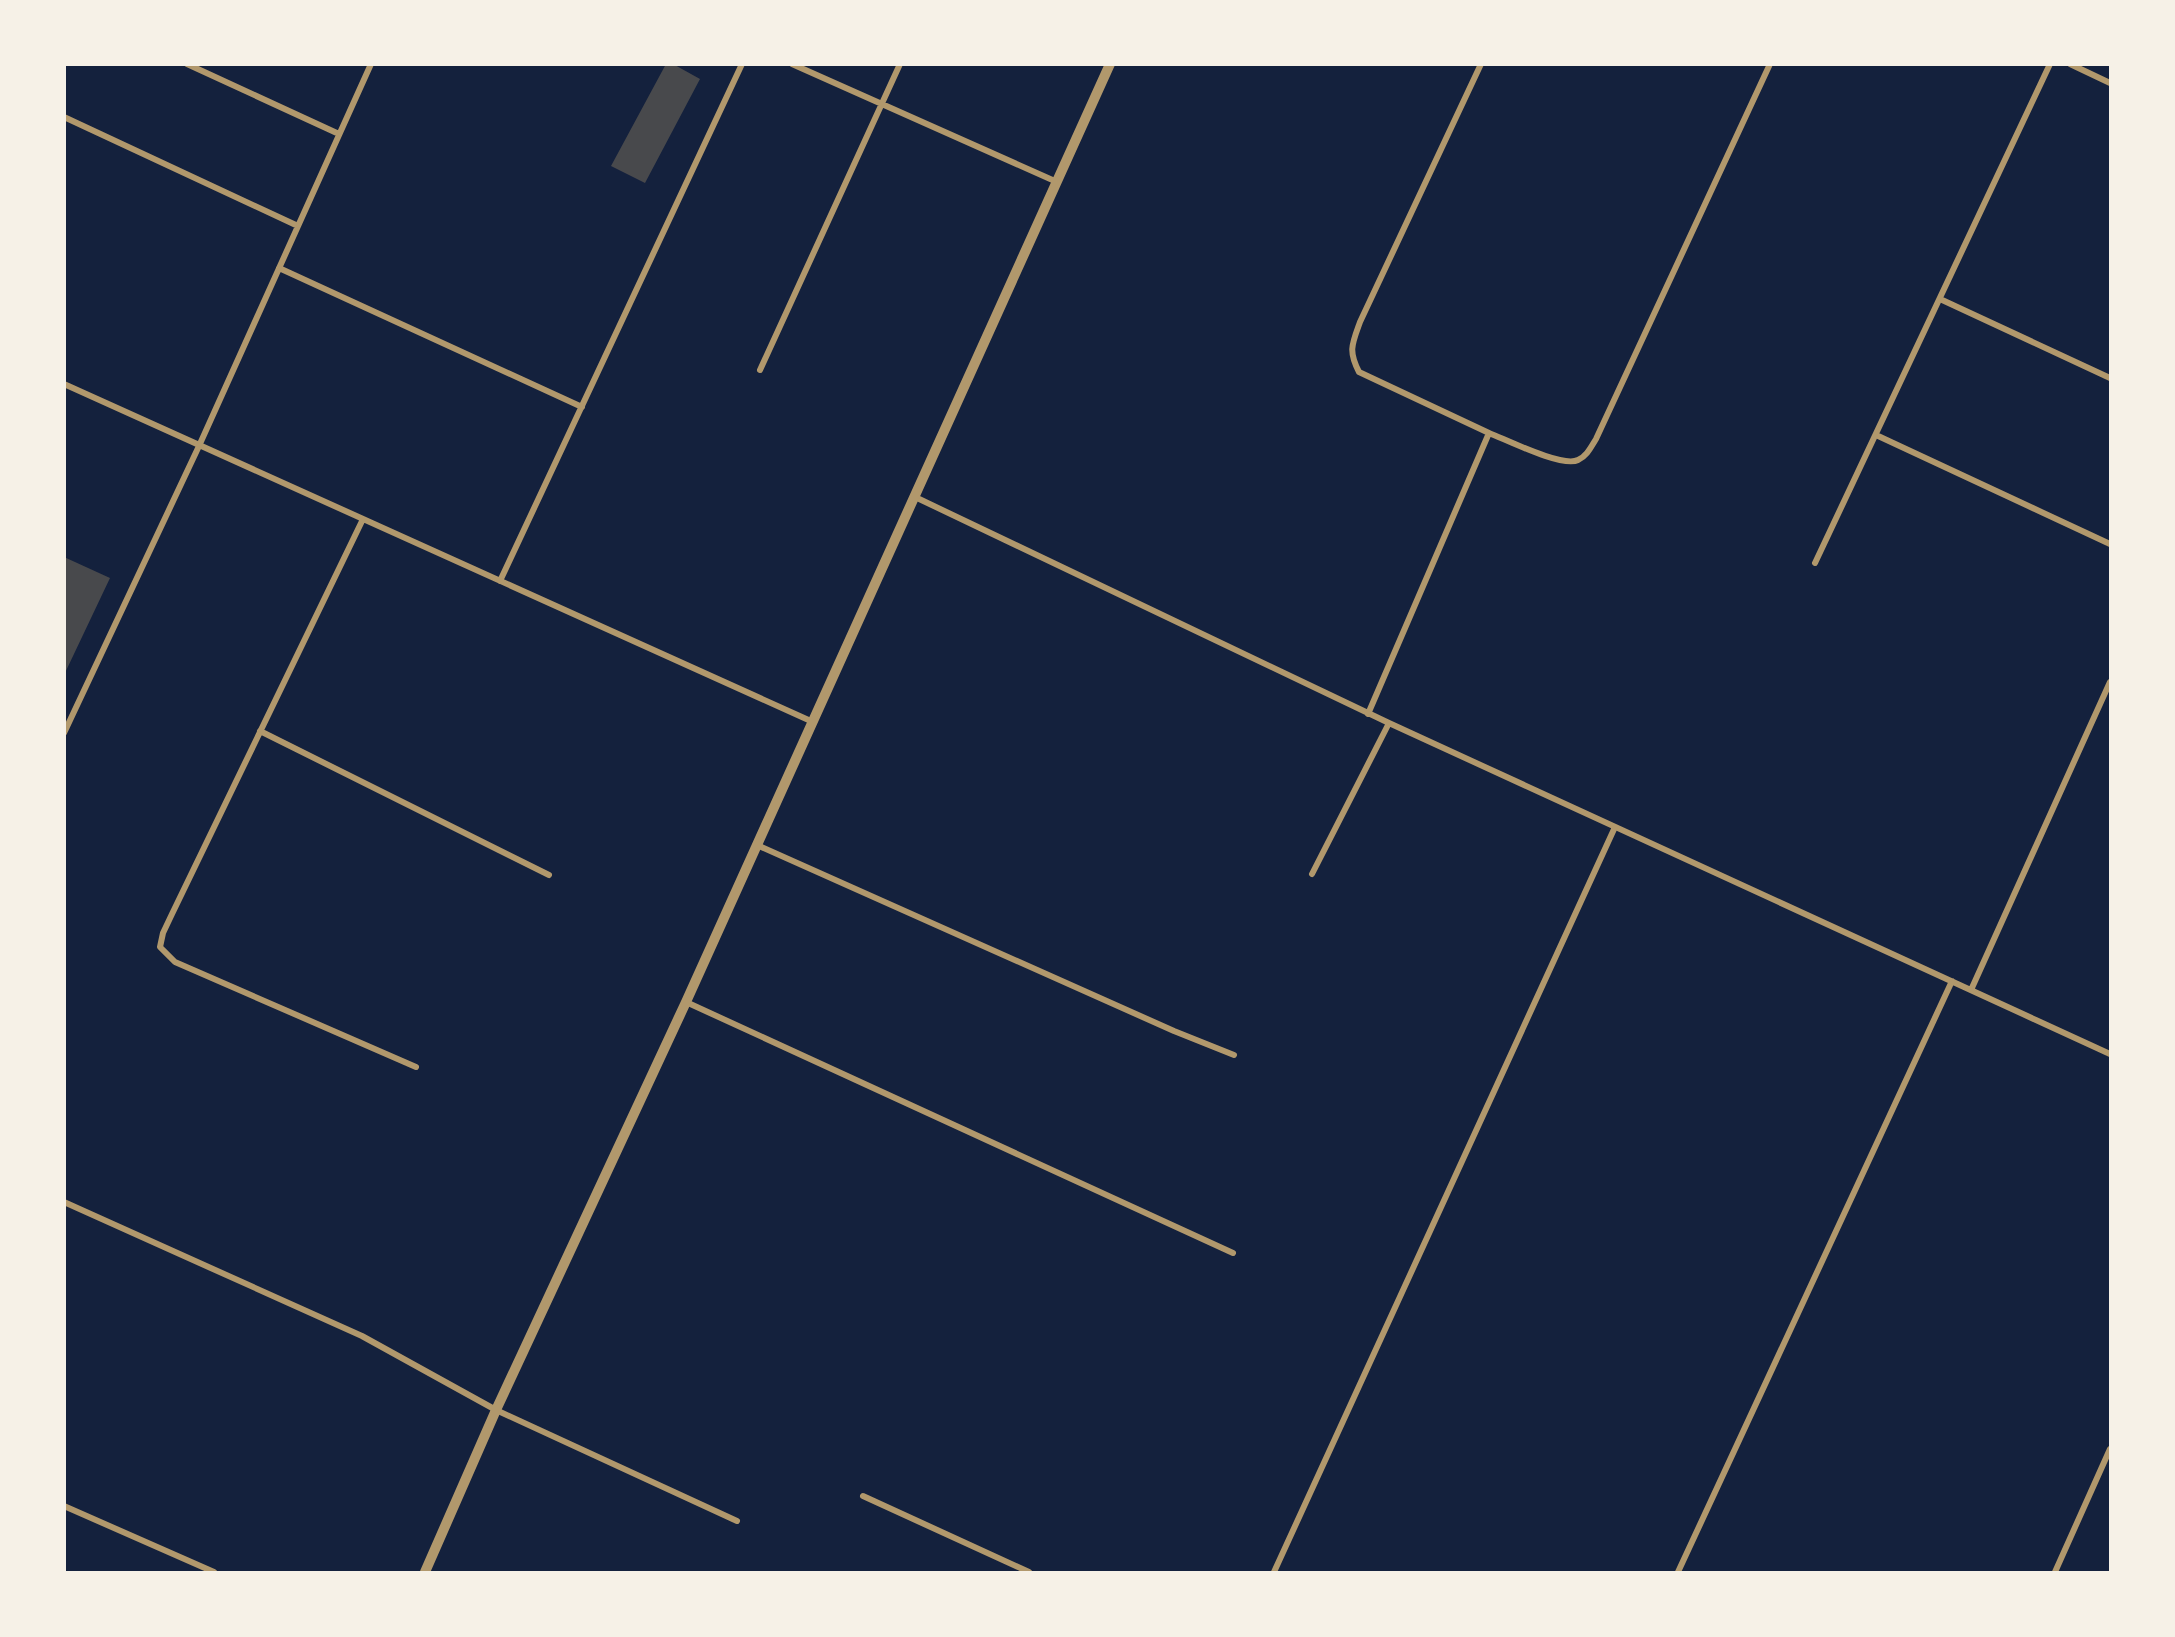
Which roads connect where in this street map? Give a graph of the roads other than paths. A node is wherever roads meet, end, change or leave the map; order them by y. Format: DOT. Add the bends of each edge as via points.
graph roads {
  1 [pos="187,64"];
  2 [pos="370,64"];
  3 [pos="742,64"];
  4 [pos="792,64"];
  5 [pos="900,64"];
  6 [pos="1110,64"];
  7 [pos="1481,64"];
  8 [pos="1770,64"];
  9 [pos="2050,64"];
  10 [pos="2070,64"];
  11 [pos="2110,83"];
  12 [pos="882,104"];
  13 [pos="64,117"];
  14 [pos="339,134"];
  15 [pos="1057,182"];
  16 [pos="298,226"];
  17 [pos="279,268"];
  18 [pos="1940,299"];
  19 [pos="760,370"];
  20 [pos="2110,378"];
  21 [pos="64,384"];
  22 [pos="582,407"];
  23 [pos="1489,433"];
  24 [pos="1876,435"];
  25 [pos="199,446"];
  26 [pos="915,497"];
  27 [pos="363,519"];
  28 [pos="2110,544"];
  29 [pos="1815,563"];
  30 [pos="500,581"];
  31 [pos="2110,682"];
  32 [pos="1368,714"];
  33 [pos="813,722"];
  34 [pos="1389,723"];
  35 [pos="66,729"];
  36 [pos="260,731"];
  37 [pos="1615,827"];
  38 [pos="757,844"];
  39 [pos="1312,874"];
  40 [pos="549,875"];
  41 [pos="1952,981"];
  42 [pos="1971,990"];
  43 [pos="686,1002"];
  44 [pos="2110,1053"];
  45 [pos="1234,1055"];
  46 [pos="416,1067"];
  47 [pos="64,1202"];
  48 [pos="1233,1252"];
  49 [pos="496,1410"];
  50 [pos="2110,1449"];
  51 [pos="863,1496"];
  52 [pos="64,1506"];
  53 [pos="737,1521"];
  54 [pos="214,1572"];
  55 [pos="425,1572"];
  56 [pos="1029,1572"];
  57 [pos="1274,1572"];
  58 [pos="1678,1572"];
  59 [pos="2055,1572"];
  1 -- 14 [label="street"];
  2 -- 14 [label="street"];
  3 -- 22 [label="street"];
  4 -- 12 [label="street"];
  5 -- 12 [label="street"];
  6 -- 15 [label="street"];
  7 -- 23 [label="street" via="1351,345 1352,359 1359,372"];
  8 -- 23 [label="street" via="1587,453 1576,462 1559,462"];
  9 -- 18 [label="street"];
  10 -- 11 [label="street"];
  12 -- 15 [label="street"];
  12 -- 19 [label="street"];
  13 -- 16 [label="street"];
  14 -- 16 [label="street"];
  15 -- 26 [label="street"];
  16 -- 17 [label="street"];
  17 -- 22 [label="street"];
  17 -- 25 [label="street"];
  18 -- 20 [label="street"];
  18 -- 24 [label="street"];
  21 -- 25 [label="street"];
  22 -- 30 [label="street"];
  23 -- 32 [label="street"];
  24 -- 28 [label="street"];
  24 -- 29 [label="street"];
  25 -- 27 [label="street"];
  25 -- 35 [label="street"];
  26 -- 32 [label="street"];
  26 -- 33 [label="street"];
  27 -- 30 [label="street"];
  27 -- 36 [label="street"];
  30 -- 33 [label="street"];
  31 -- 42 [label="street"];
  32 -- 34 [label="street"];
  33 -- 38 [label="street"];
  34 -- 37 [label="street"];
  34 -- 39 [label="street"];
  36 -- 40 [label="street"];
  36 -- 46 [label="street" via="171,914 160,948 175,962"];
  37 -- 41 [label="street"];
  37 -- 57 [label="street"];
  38 -- 43 [label="street"];
  38 -- 45 [label="street"];
  41 -- 42 [label="street"];
  41 -- 58 [label="street"];
  42 -- 44 [label="street"];
  43 -- 48 [label="street"];
  43 -- 49 [label="street"];
  47 -- 49 [label="street" via="362,1336"];
  49 -- 53 [label="street"];
  49 -- 55 [label="street"];
  50 -- 59 [label="street"];
  51 -- 56 [label="street"];
  52 -- 54 [label="street"];
}
